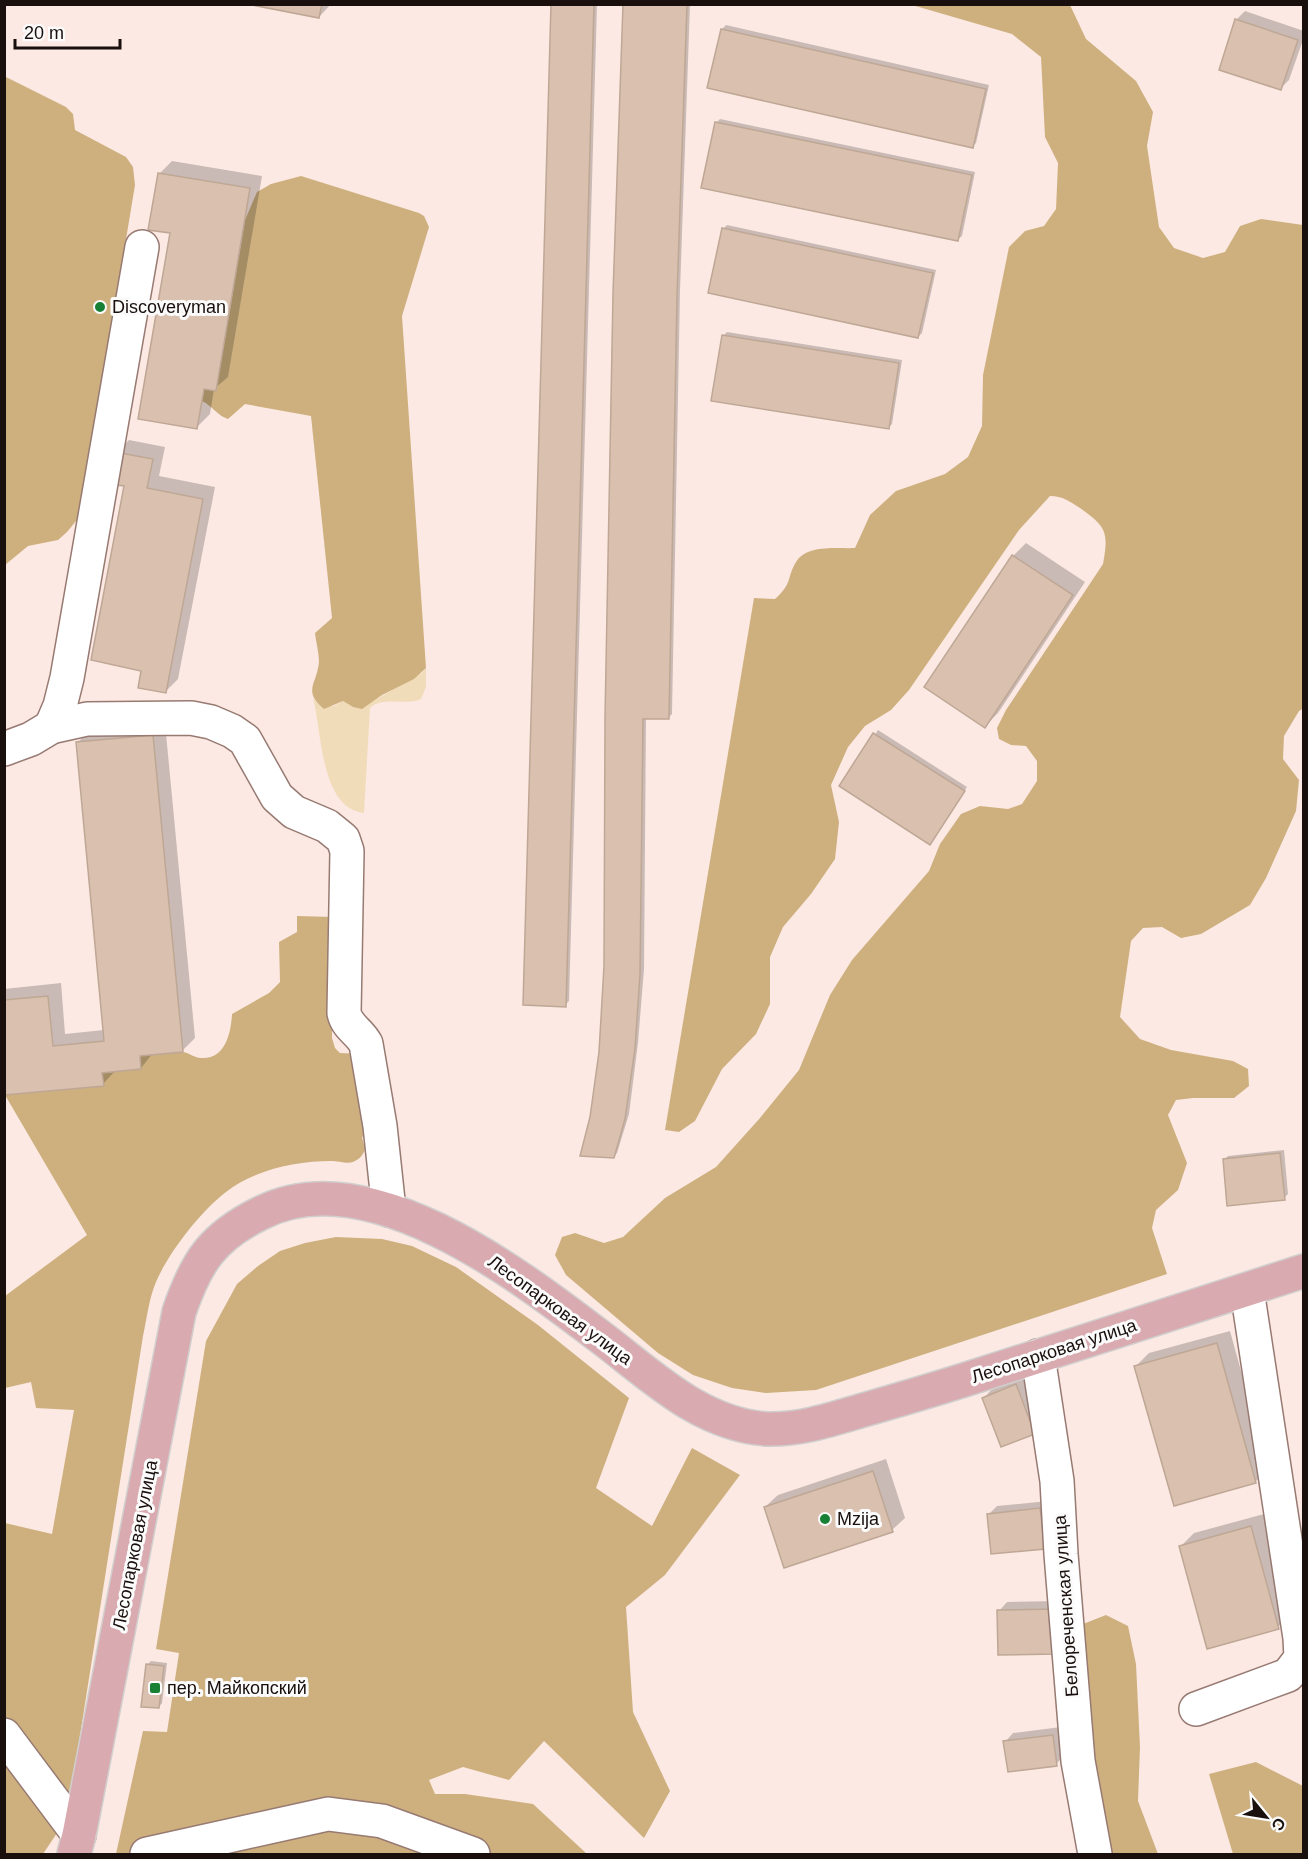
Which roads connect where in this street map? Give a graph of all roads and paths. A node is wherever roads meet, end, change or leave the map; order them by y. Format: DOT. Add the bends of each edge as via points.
graph roads {
  1 [pos="142,247"];
  2 [pos="51,727"];
  3 [pos="4,749"];
  4 [pos="389,1210"];
  5 [pos="1304,1271"];
  6 [pos="1247,1290"];
  7 [pos="1038,1356"];
  8 [pos="1196,1709"];
  9 [pos="9,1752"];
  10 [pos="76,1845"];
  11 [pos="147,1854"];
  12 [pos="473,1854"];
  13 [pos="1095,1854"];
  1 -- 2 [label="street" via="67,678"];
  2 -- 3 [label="street"];
  2 -- 4 [label="street" via="87,718 190,718 211,722 245,740 277,798 343,839 347,851 344,1013 345,1020 366,1044"];
  4 -- 7 [label="main road, Лесопарковая улица" via="502,1266 683,1399 723,1420 743,1425 765,1429 812,1424"];
  4 -- 10 [label="main road, Лесопарковая улица" via="328,1198 276,1205 216,1242 188,1285 179,1312"];
  5 -- 6 [label="main road, Лесопарковая улица"];
  6 -- 7 [label="main road, Лесопарковая улица"];
  6 -- 8 [label="street" via="1300,1658 1288,1675"];
  7 -- 13 [label="street, Белореченская улица" via="1057,1481 1078,1761"];
  9 -- 10 [label="street"];
  11 -- 12 [label="street" via="328,1814 382,1821"];
}
